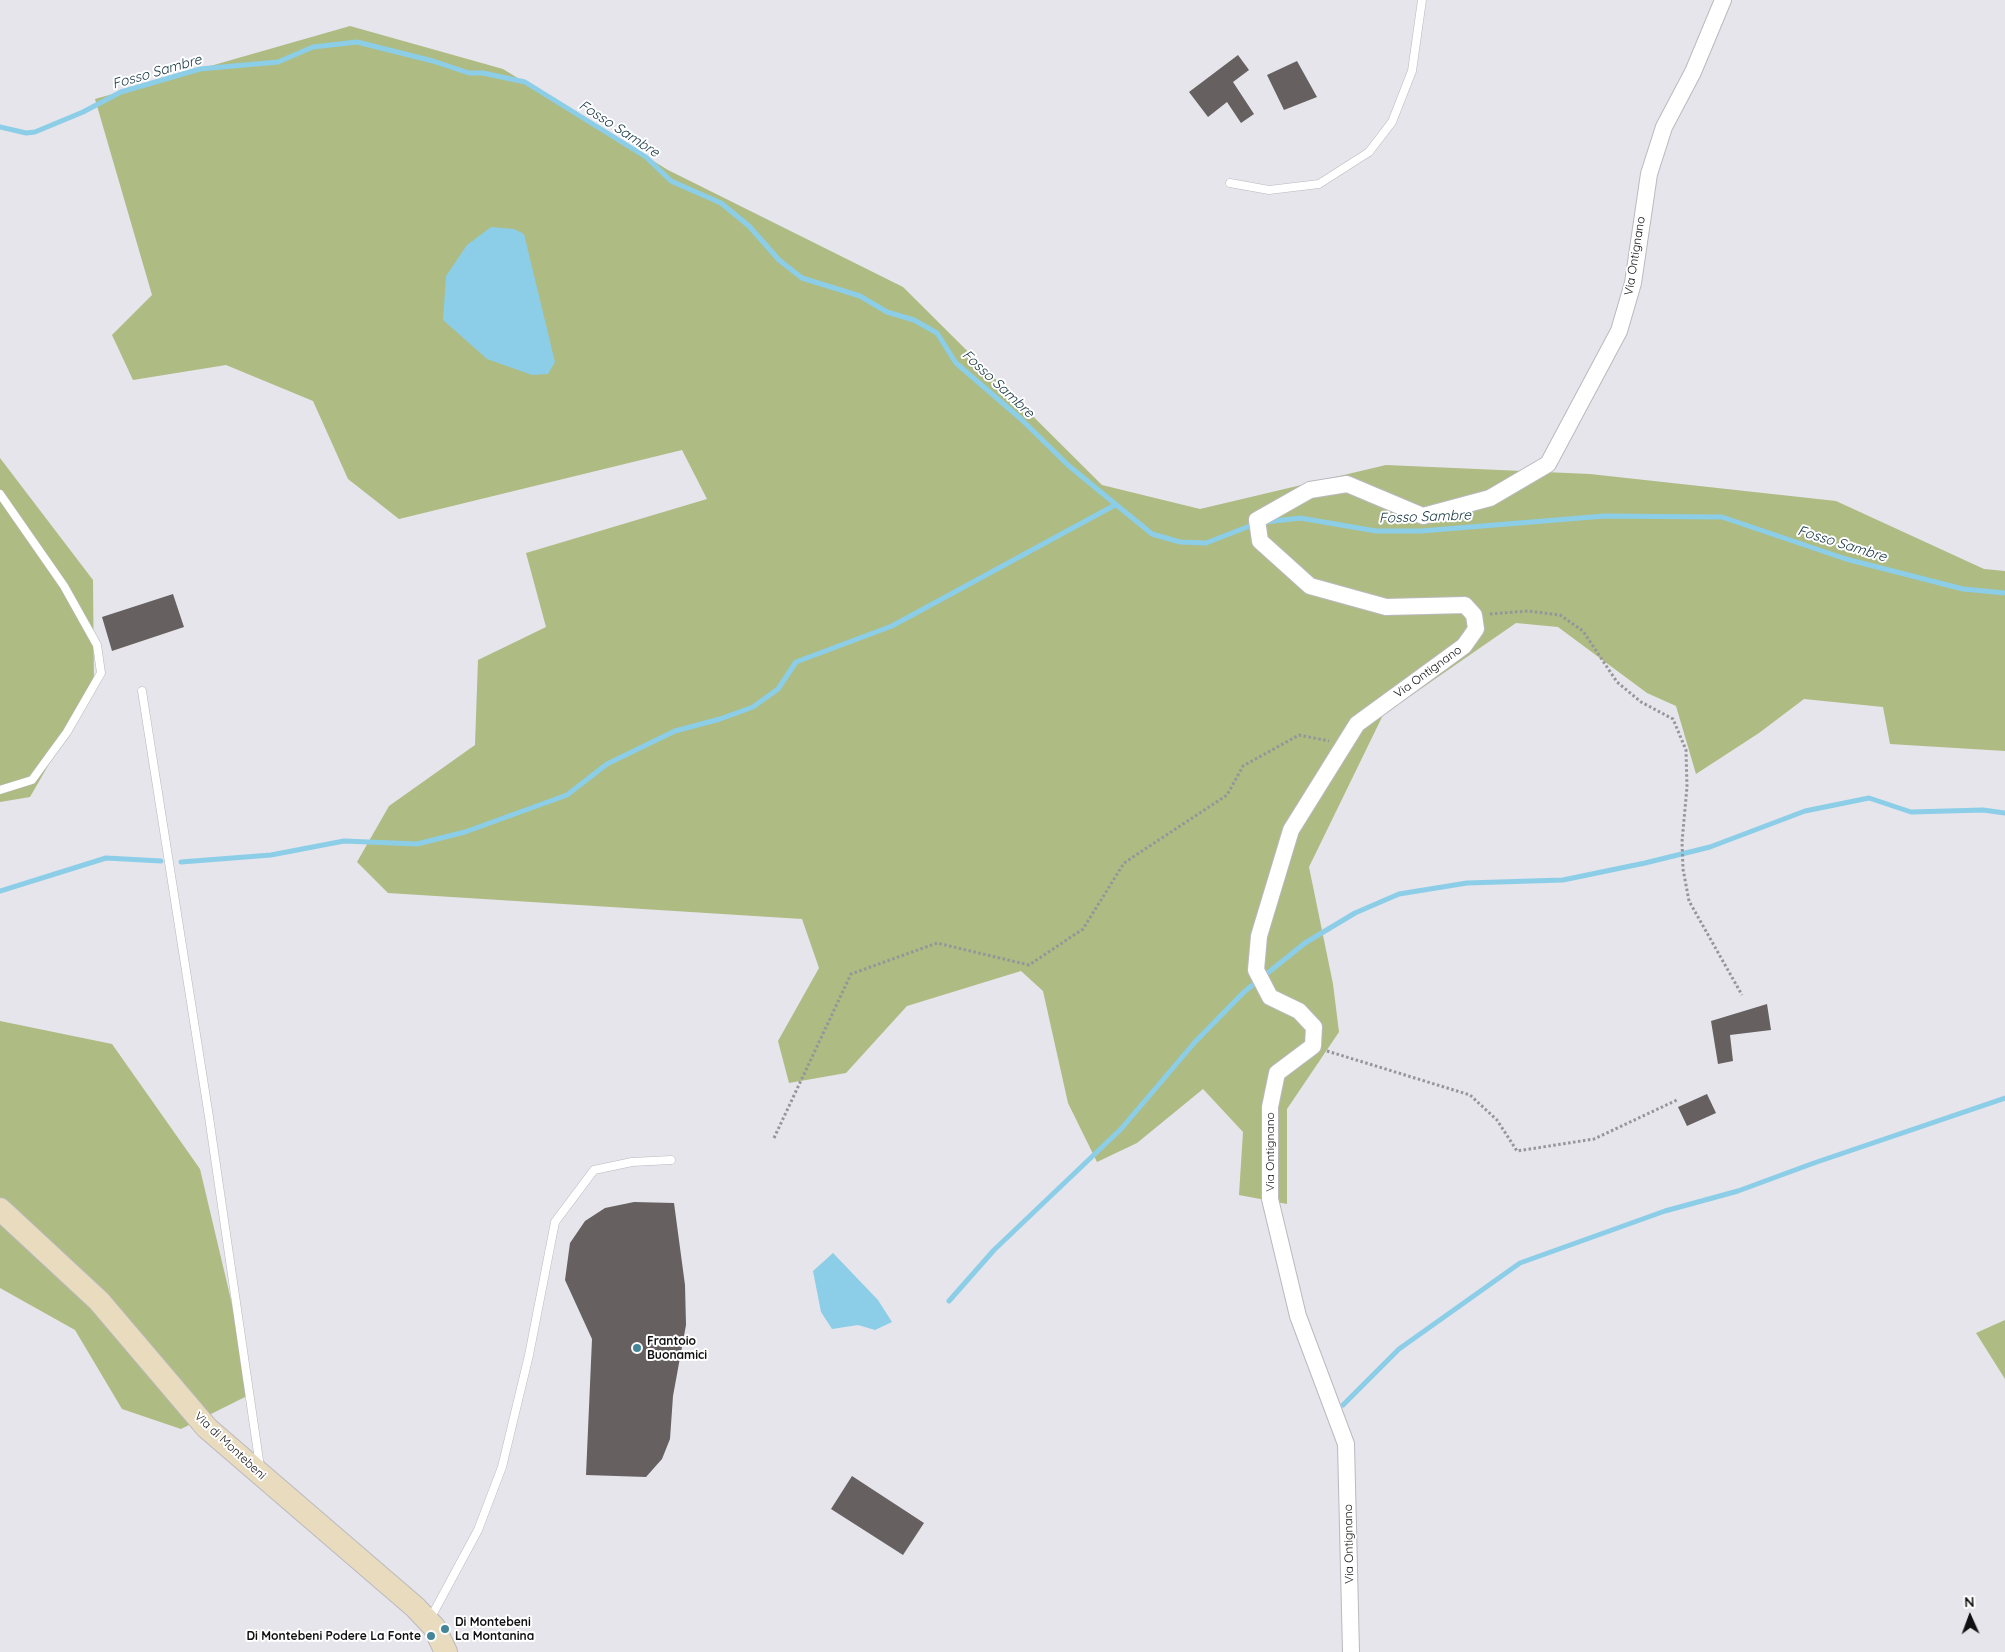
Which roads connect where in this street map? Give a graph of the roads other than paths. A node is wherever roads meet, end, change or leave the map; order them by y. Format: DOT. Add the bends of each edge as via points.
graph roads {
  1 [pos="1422,0"];
  2 [pos="1723,0"];
  3 [pos="1230,183"];
  4 [pos="0,494"];
  5 [pos="142,690"];
  6 [pos="0,790"];
  7 [pos="671,1160"];
  8 [pos="0,1209"];
  9 [pos="261,1477"];
  10 [pos="429,1621"];
  11 [pos="446,1652"];
  12 [pos="1351,1652"];
  1 -- 3 [label="lane" via="1412,72 1392,122 1369,152 1319,184 1269,190"];
  2 -- 12 [label="street, Via Ontignano" via="1693,72 1664,127 1649,174 1633,283 1619,331 1548,464 1490,498 1423,516 1347,484 1310,490 1257,520 1260,541 1310,586 1386,607 1465,605 1474,615 1476,629 1464,646 1357,724 1291,830 1259,936 1256,970 1270,997 1299,1011 1314,1027 1313,1046 1277,1074 1270,1107 1270,1199 1298,1316 1346,1444"];
  4 -- 6 [label="lane" via="64,586 97,645 101,673 67,732 32,780"];
  5 -- 9 [label="lane"];
  7 -- 10 [label="lane" via="632,1162 594,1170 555,1222 529,1355 502,1468 478,1530"];
  8 -- 9 [label="street, Via di Montebeni" via="99,1301 207,1428"];
  9 -- 10 [label="street, Via di Montebeni"];
  10 -- 11 [label="street, Via di Montebeni"];
}
